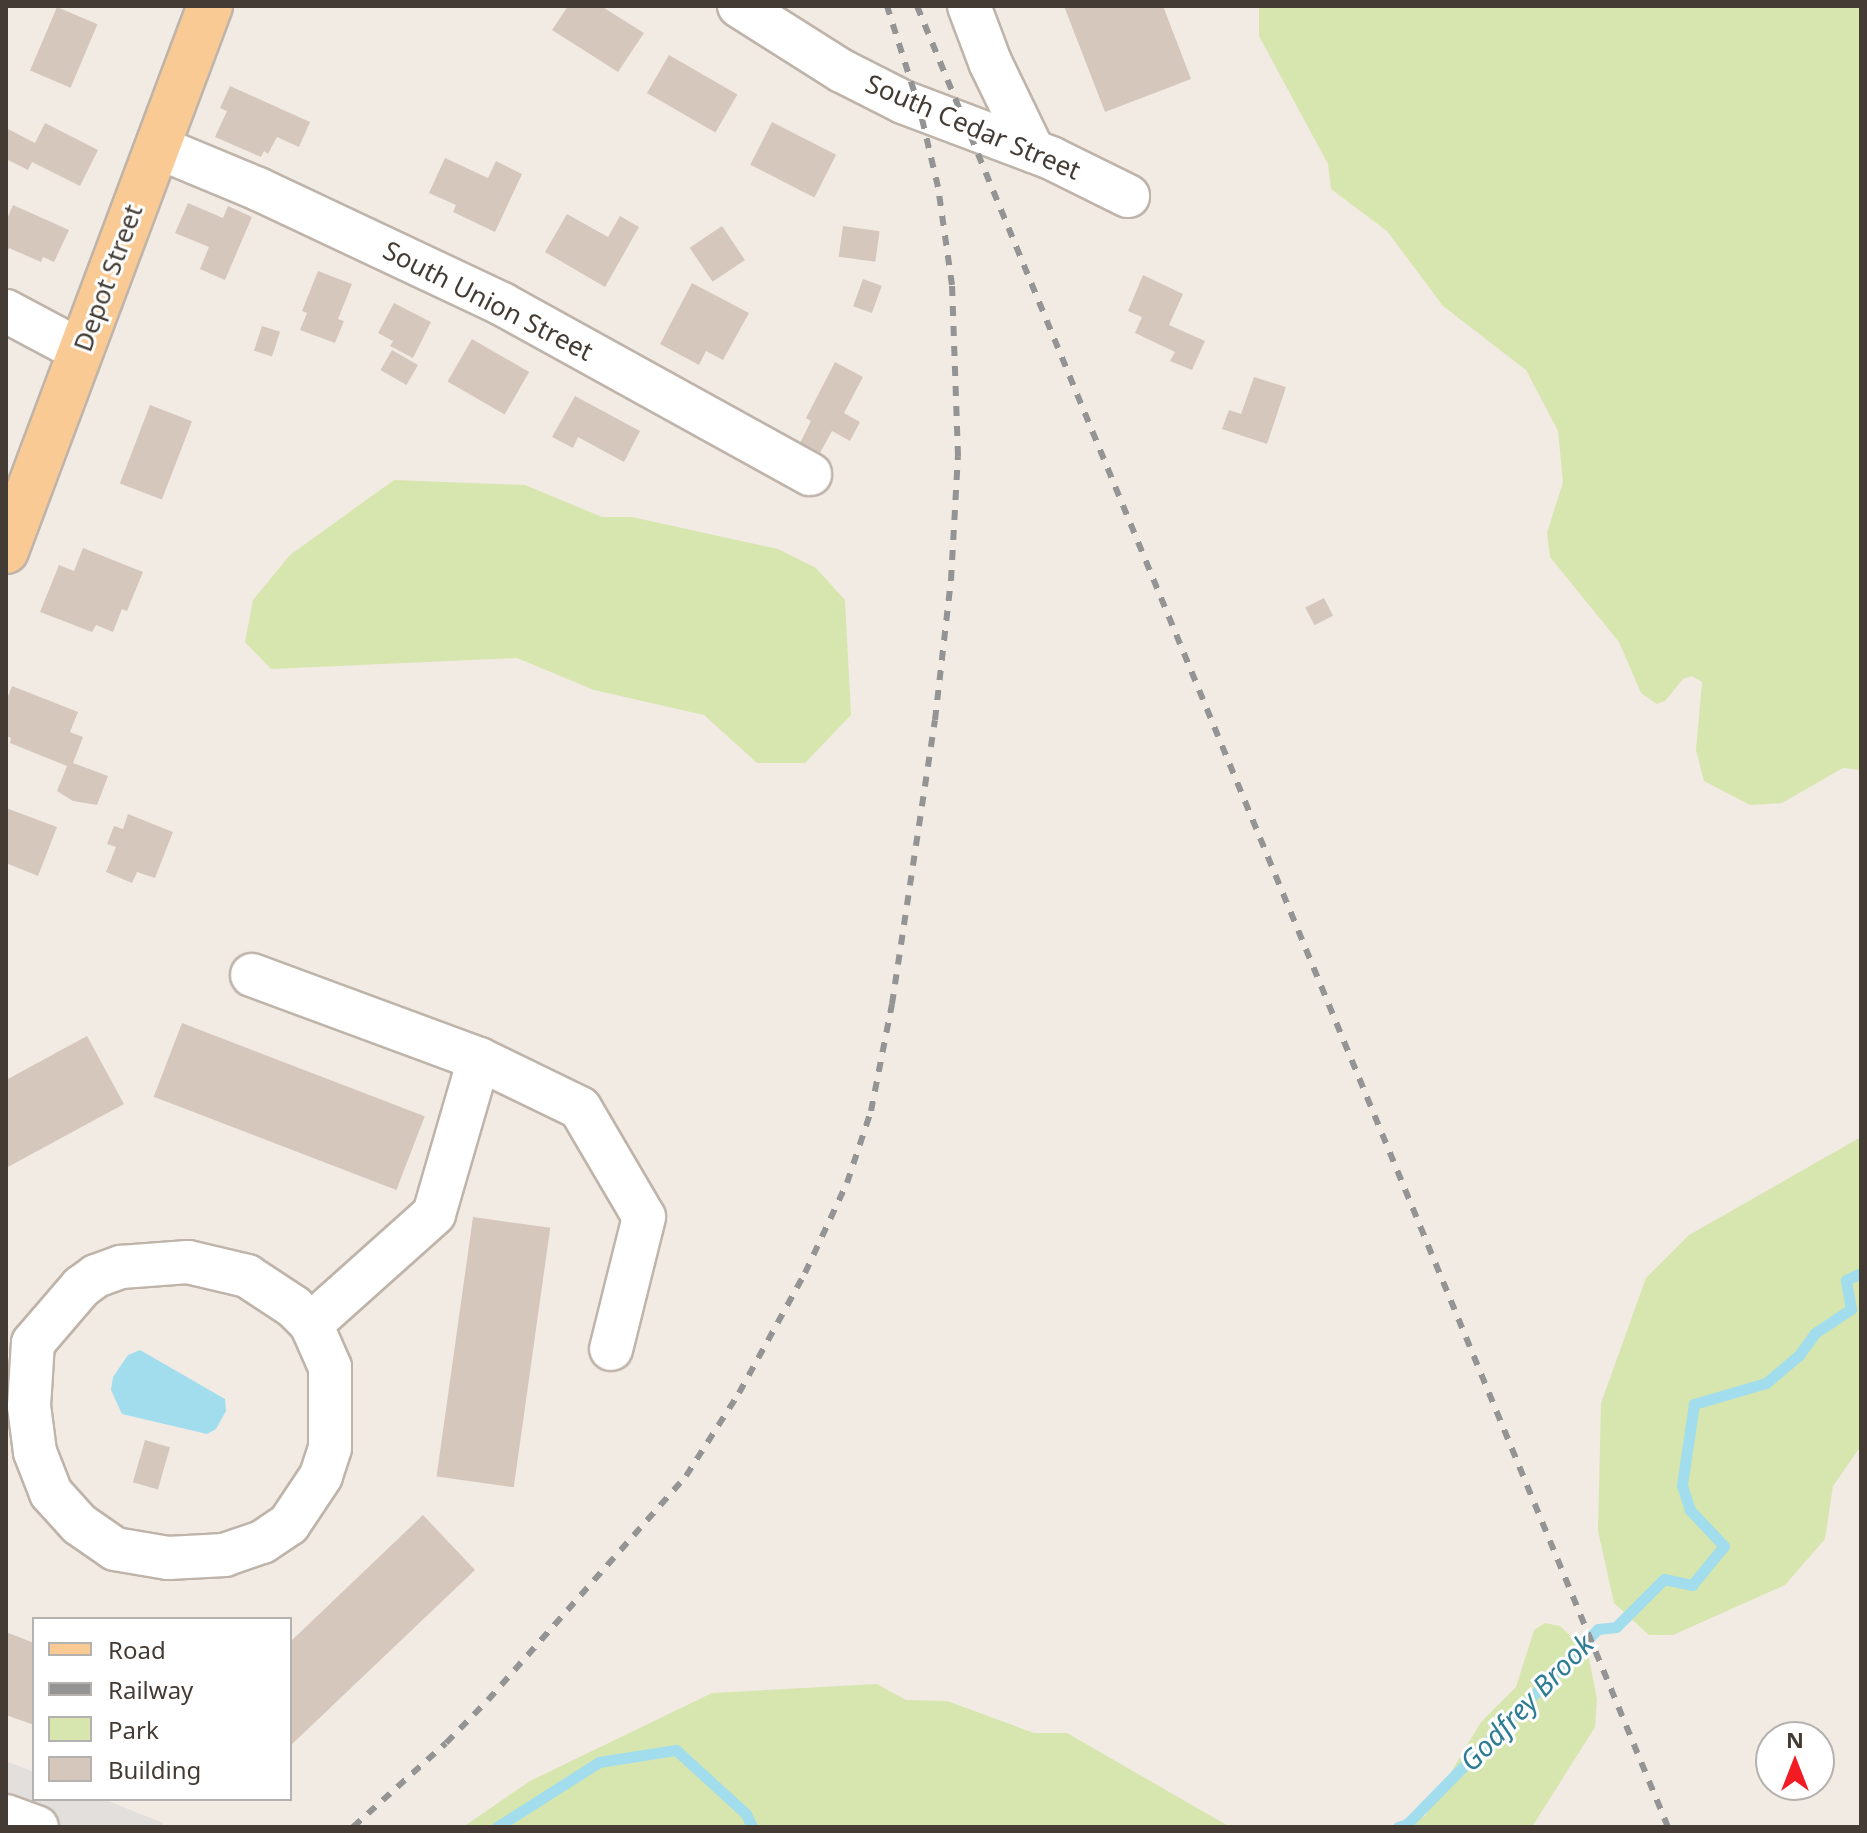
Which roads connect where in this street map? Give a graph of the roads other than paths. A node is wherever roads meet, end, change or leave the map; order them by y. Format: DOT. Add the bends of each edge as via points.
graph roads {
  1 [pos="210,6"];
  2 [pos="739,6"];
  3 [pos="969,6"];
  4 [pos="157,147"];
  5 [pos="1033,151"];
  6 [pos="1128,196"];
  7 [pos="6,311"];
  8 [pos="81,351"];
  9 [pos="810,474"];
  10 [pos="6,551"];
  11 [pos="252,975"];
  12 [pos="479,1059"];
  13 [pos="311,1324"];
  14 [pos="20,1338"];
  15 [pos="611,1349"];
  16 [pos="6,1816"];
  17 [pos="37,1827"];
  1 -- 4 [label="main road, Depot Street"];
  2 -- 5 [label="street, South Cedar Street" via="903,102"];
  3 -- 5 [label="street"];
  4 -- 8 [label="main road, Depot Street"];
  4 -- 9 [label="street, South Union Street" via="502,304"];
  5 -- 6 [label="street, South Cedar Street"];
  7 -- 8 [label="street"];
  8 -- 10 [label="main road, Depot Street"];
  11 -- 12 [label="street"];
  12 -- 13 [label="street" via="434,1214"];
  12 -- 15 [label="street" via="580,1108 644,1217"];
  13 -- 14 [label="street" via="247,1276 188,1262 121,1267 96,1276"];
  13 -- 14 [label="street" via="330,1367 330,1448 321,1476 289,1524 262,1542 225,1555 168,1558 115,1549 79,1524 51,1493 35,1452"];
  16 -- 17 [label="street"];
}
